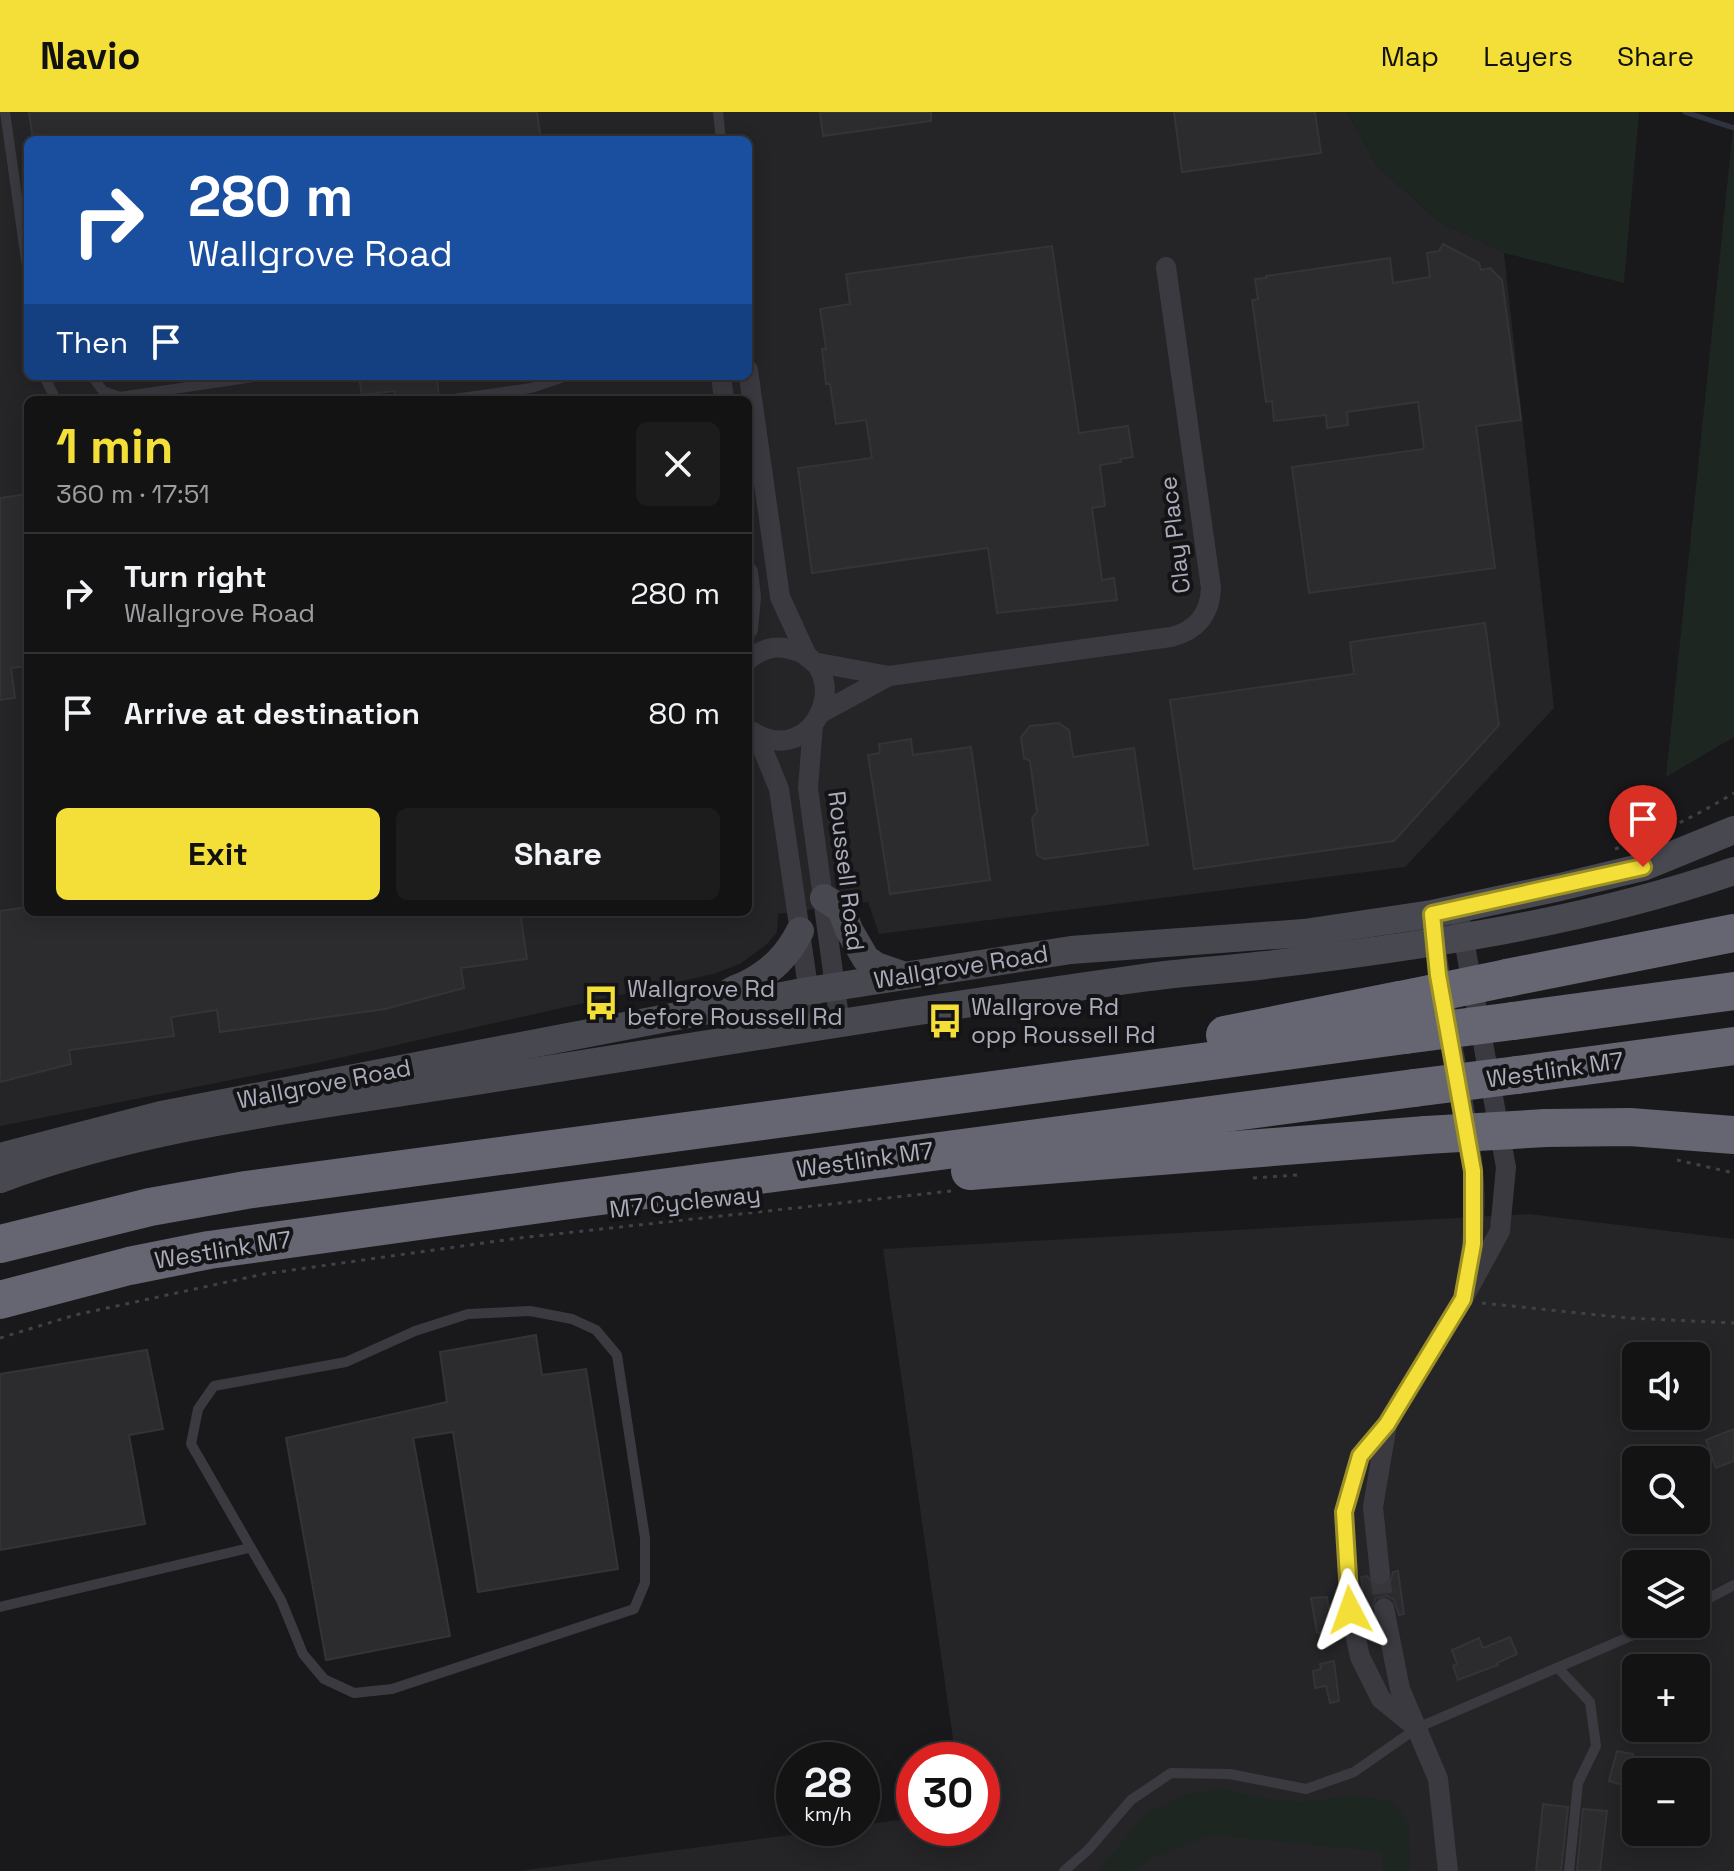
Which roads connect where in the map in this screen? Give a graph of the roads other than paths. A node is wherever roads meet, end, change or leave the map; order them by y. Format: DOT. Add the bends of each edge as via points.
graph roads {
  1 [pos="5,112"];
  2 [pos="718,112"];
  3 [pos="721,136"];
  4 [pos="24,235"];
  5 [pos="1166,267"];
  6 [pos="95,380"];
  7 [pos="234,380"];
  8 [pos="555,380"];
  9 [pos="117,396"];
  10 [pos="127,396"];
  11 [pos="475,396"];
  12 [pos="752,398"];
  13 [pos="752,658"];
  14 [pos="810,660"];
  15 [pos="889,676"];
  16 [pos="817,719"];
  17 [pos="753,731"];
  18 [pos="1734,830"];
  19 [pos="1734,871"];
  20 [pos="824,898"];
  21 [pos="1447,924"];
  22 [pos="800,931"];
  23 [pos="1734,933"];
  24 [pos="905,976"];
  25 [pos="822,990"];
  26 [pos="1734,991"];
  27 [pos="717,1007"];
  28 [pos="1402,1017"];
  29 [pos="827,1026"];
  30 [pos="1734,1046"];
  31 [pos="1734,1135"];
  32 [pos="916,1153"];
  33 [pos="0,1157"];
  34 [pos="0,1179"];
  35 [pos="0,1244"];
  36 [pos="1463,1299"];
  37 [pos="0,1300"];
  38 [pos="1387,1424"];
  39 [pos="249,1548"];
  40 [pos="1380,1574"];
  41 [pos="1734,1585"];
  42 [pos="1710,1598"];
  43 [pos="0,1607"];
  44 [pos="1384,1608"];
  45 [pos="1627,1638"];
  46 [pos="1558,1668"];
  47 [pos="1417,1728"];
  48 [pos="1064,1871"];
  49 [pos="1448,1871"];
  50 [pos="1569,1871"];
  1 -- 4 [label="lane"];
  2 -- 3 [label="lane"];
  5 -- 15 [label="street, Clay Place" via="1211,588 1205,614 1194,627 1171,637"];
  6 -- 9 [label="lane" via="103,391"];
  7 -- 10 [label="lane"];
  8 -- 11 [label="lane"];
  12 -- 14 [label="street" via="780,597"];
  13 -- 14 [label="street, Clay Place" via="775,647 798,651"];
  14 -- 15 [label="street, Clay Place"];
  14 -- 16 [label="street, Roussell Road" via="825,686"];
  15 -- 16 [label="street, Clay Place"];
  16 -- 17 [label="street, Clay Place" via="793,738 769,739"];
  16 -- 20 [label="street, Roussell Road" via="808,788"];
  17 -- 22 [label="street, Roussell Road" via="779,789"];
  18 -- 21 [label="main road, Wallgrove Road" via="1643,867"];
  19 -- 21 [label="main road, Wallgrove Road" via="1652,899"];
  20 -- 24 [label="main road" via="841,909 866,959"];
  20 -- 25 [label="street, Roussell Road"];
  21 -- 24 [label="main road, Wallgrove Road" via="1101,946"];
  21 -- 29 [label="main road, Wallgrove Road" via="1304,960 1058,989"];
  21 -- 36 [label="street" via="1438,975 1473,1171 1473,1244"];
  21 -- 36 [label="street" via="1506,1167 1500,1231"];
  22 -- 25 [label="street, Roussell Road"];
  22 -- 27 [label="main road" via="781,961 727,992"];
  23 -- 28 [label="highway, bridge" via="1507,978"];
  24 -- 25 [label="main road, Wallgrove Road"];
  25 -- 27 [label="main road, Wallgrove Road"];
  25 -- 29 [label="street, Roussell Road"];
  26 -- 28 [label="highway, bridge" via="1513,1021"];
  27 -- 33 [label="main road, Wallgrove Road" via="161,1115"];
  28 -- 35 [label="highway" via="1186,1043 1171,1065 246,1190"];
  29 -- 34 [label="main road, Wallgrove Road" via="192,1128"];
  30 -- 32 [label="highway, Westlink M7, bridge"];
  31 -- 32 [label="highway, bridge" via="1630,1127 1546,1128 940,1173"];
  32 -- 37 [label="highway, Westlink M7" via="209,1250"];
  36 -- 38 [label="street"];
  38 -- 40 [label="street" via="1373,1507"];
  38 -- 47 [label="street" via="1360,1456 1344,1512 1350,1610 1360,1657 1381,1699"];
  39 -- 39 [label="lane" via="281,1600 303,1654 324,1679 354,1693 392,1689 634,1609 645,1583 645,1538 617,1355 596,1330 572,1319 530,1311 468,1314 346,1362 214,1386 198,1409 191,1444"];
  39 -- 43 [label="lane"];
  41 -- 42 [label="lane"];
  44 -- 47 [label="street" via="1400,1689"];
  45 -- 46 [label="lane"];
  46 -- 47 [label="lane"];
  46 -- 50 [label="lane" via="1590,1702 1596,1746 1578,1783"];
  47 -- 48 [label="lane" via="1354,1772 1306,1789 1230,1774 1171,1773 1131,1800"];
  47 -- 49 [label="street" via="1438,1779"];
}
